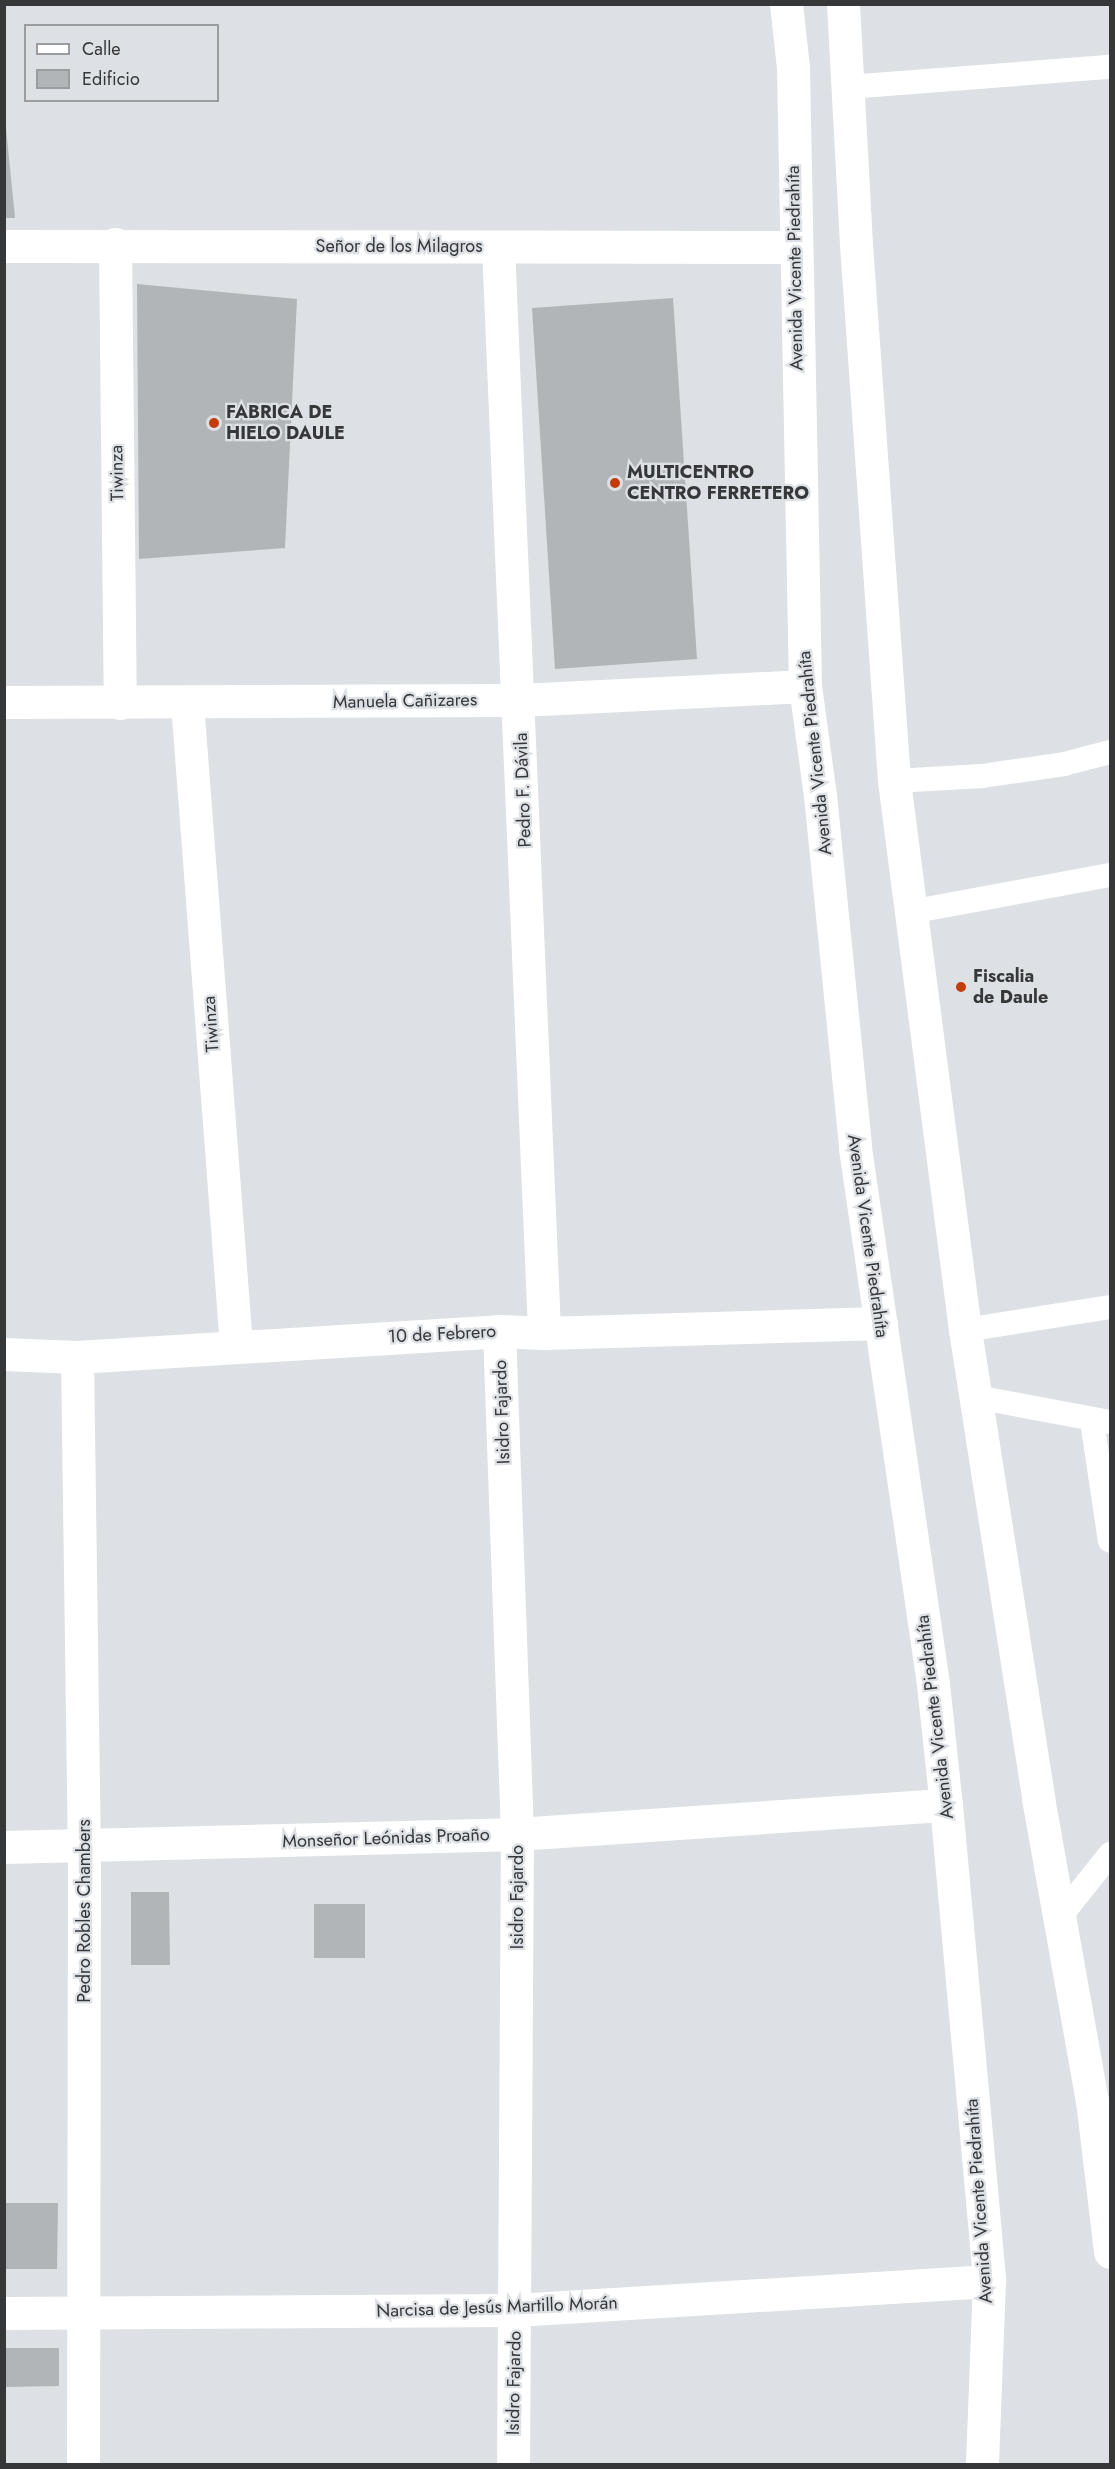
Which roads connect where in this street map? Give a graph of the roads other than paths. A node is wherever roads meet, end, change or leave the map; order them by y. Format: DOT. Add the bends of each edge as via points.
graph roads {
  1 [pos="786,4"];
  2 [pos="843,4"];
  3 [pos="1110,67"];
  4 [pos="848,87"];
  5 [pos="115,244"];
  6 [pos="4,246"];
  7 [pos="498,247"];
  8 [pos="793,247"];
  9 [pos="805,686"];
  10 [pos="520,700"];
  11 [pos="4,702"];
  12 [pos="120,703"];
  13 [pos="187,703"];
  14 [pos="1110,752"];
  15 [pos="894,781"];
  16 [pos="1110,875"];
  17 [pos="910,912"];
  18 [pos="1110,1307"];
  19 [pos="881,1323"];
  20 [pos="499,1330"];
  21 [pos="965,1330"];
  22 [pos="544,1333"];
  23 [pos="236,1345"];
  24 [pos="4,1354"];
  25 [pos="77,1357"];
  26 [pos="976,1396"];
  27 [pos="1101,1421"];
  28 [pos="1110,1540"];
  29 [pos="946,1805"];
  30 [pos="517,1834"];
  31 [pos="84,1846"];
  32 [pos="4,1847"];
  33 [pos="1110,1854"];
  34 [pos="1059,1918"];
  35 [pos="1101,2101"];
  36 [pos="1110,2252"];
  37 [pos="989,2281"];
  38 [pos="515,2310"];
  39 [pos="82,2312"];
  40 [pos="4,2313"];
  41 [pos="83,2464"];
  42 [pos="513,2464"];
  43 [pos="982,2464"];
  1 -- 8 [label="street, Avenida Vicente Piedrahíta" via="793,67"];
  2 -- 4 [label="street"];
  3 -- 4 [label="lane"];
  4 -- 15 [label="street"];
  5 -- 6 [label="street, Señor de los Milagros"];
  5 -- 7 [label="street, Señor de los Milagros"];
  5 -- 12 [label="street, Tiwinza"];
  7 -- 8 [label="street, Señor de los Milagros"];
  7 -- 10 [label="street, Pedro F. Dávila"];
  8 -- 9 [label="street, Avenida Vicente Piedrahíta"];
  9 -- 10 [label="street, Manuela Cañizares"];
  9 -- 19 [label="street, Avenida Vicente Piedrahíta" via="820,795 855,1148"];
  10 -- 13 [label="street, Manuela Cañizares"];
  10 -- 22 [label="street, Pedro F. Dávila"];
  11 -- 12 [label="street, Manuela Cañizares"];
  12 -- 13 [label="street, Manuela Cañizares"];
  13 -- 23 [label="street, Tiwinza"];
  14 -- 15 [label="lane" via="1064,764 982,776"];
  15 -- 17 [label="street"];
  16 -- 17 [label="lane"];
  17 -- 21 [label="street"];
  18 -- 21 [label="lane"];
  19 -- 22 [label="street, 10 de Febrero"];
  19 -- 29 [label="street, Avenida Vicente Piedrahíta" via="933,1684"];
  20 -- 22 [label="street, 10 de Febrero"];
  20 -- 23 [label="street, 10 de Febrero"];
  20 -- 30 [label="street, Isidro Fajardo"];
  21 -- 26 [label="street"];
  23 -- 25 [label="street, 10 de Febrero"];
  24 -- 25 [label="street, 10 de Febrero"];
  25 -- 31 [label="street, Pedro Robles Chambers"];
  26 -- 27 [label="lane"];
  26 -- 34 [label="street"];
  27 -- 28 [label="lane"];
  29 -- 30 [label="street, Monseñor Leónidas Proaño"];
  29 -- 37 [label="street, Avenida Vicente Piedrahíta"];
  30 -- 31 [label="street, Monseñor Leónidas Proaño"];
  30 -- 38 [label="street, Isidro Fajardo"];
  31 -- 32 [label="street, Monseñor Leónidas Proaño"];
  31 -- 39 [label="street, Pedro Robles Chambers"];
  33 -- 34 [label="lane"];
  34 -- 35 [label="street"];
  35 -- 36 [label="street"];
  37 -- 38 [label="street, Narcisa de Jesús Martillo Morán"];
  37 -- 43 [label="street, Avenida Vicente Piedrahíta"];
  38 -- 39 [label="street, Narcisa de Jesús Martillo Morán"];
  38 -- 42 [label="street, Isidro Fajardo"];
  39 -- 40 [label="street, Narcisa de Jesús Martillo Morán"];
  39 -- 41 [label="street, Pedro Robles Chambers"];
}
